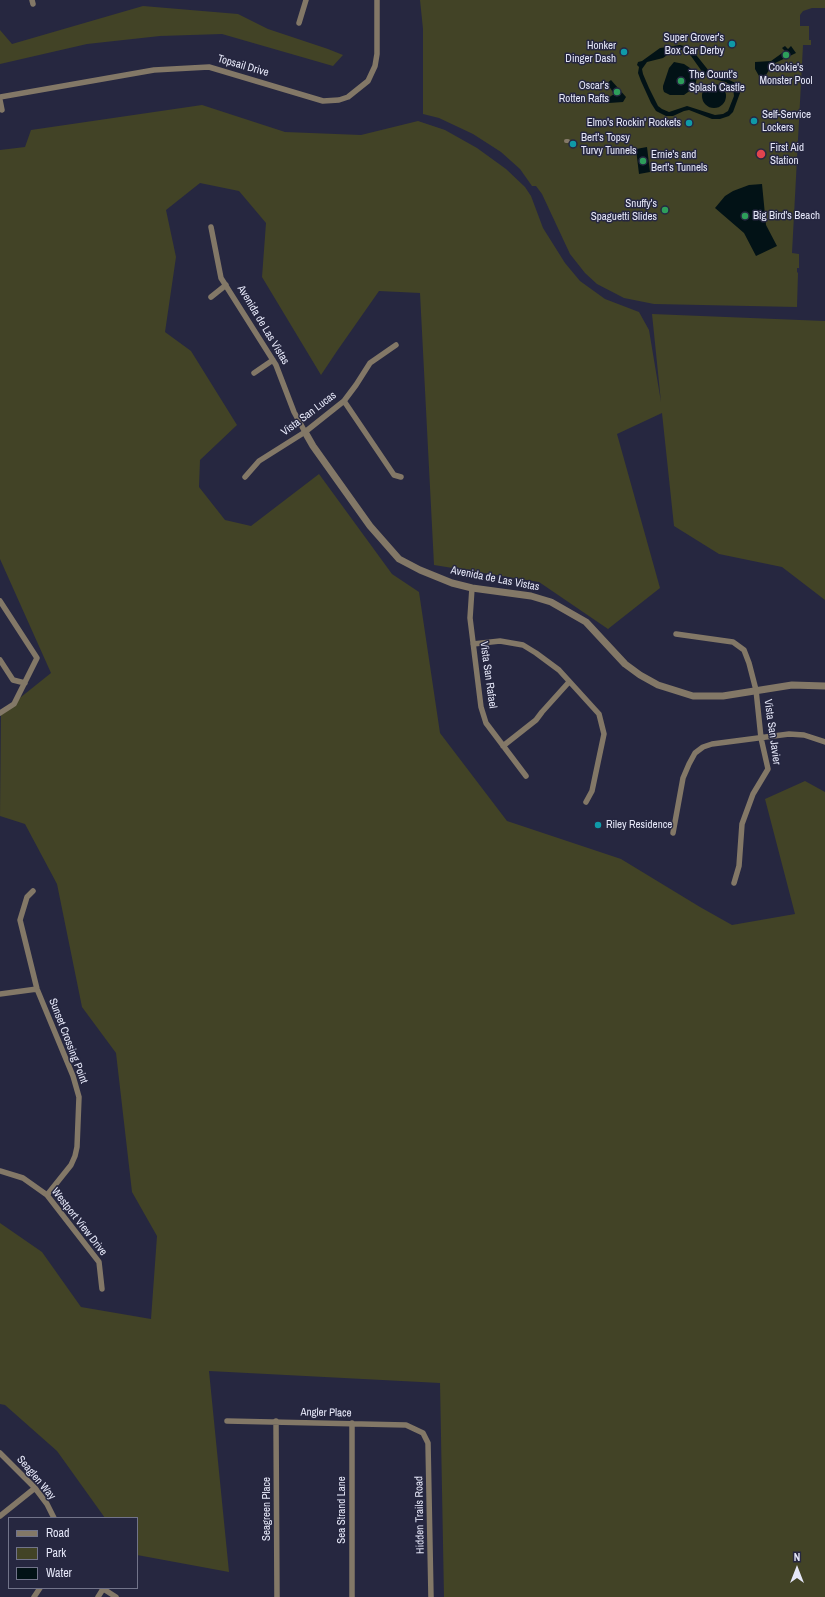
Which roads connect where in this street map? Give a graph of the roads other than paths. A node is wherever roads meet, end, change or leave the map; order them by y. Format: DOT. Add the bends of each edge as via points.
graph roads {
  1 [pos="306,0"];
  2 [pos="377,0"];
  3 [pos="299,23"];
  4 [pos="0,99"];
  5 [pos="2,110"];
  6 [pos="211,227"];
  7 [pos="226,286"];
  8 [pos="211,297"];
  9 [pos="396,345"];
  10 [pos="273,360"];
  11 [pos="254,373"];
  12 [pos="344,401"];
  13 [pos="305,432"];
  14 [pos="401,477"];
  15 [pos="245,478"];
  16 [pos="472,588"];
  17 [pos="0,601"];
  18 [pos="676,634"];
  19 [pos="473,644"];
  20 [pos="0,660"];
  21 [pos="569,682"];
  22 [pos="25,683"];
  23 [pos="825,686"];
  24 [pos="756,690"];
  25 [pos="0,713"];
  26 [pos="761,738"];
  27 [pos="825,742"];
  28 [pos="503,746"];
  29 [pos="526,776"];
  30 [pos="586,802"];
  31 [pos="672,832"];
  32 [pos="734,883"];
  33 [pos="33,891"];
  34 [pos="37,989"];
  35 [pos="0,994"];
  36 [pos="0,1171"];
  37 [pos="47,1196"];
  38 [pos="102,1289"];
  39 [pos="227,1421"];
  40 [pos="276,1421"];
  41 [pos="352,1423"];
  42 [pos="423,1433"];
  43 [pos="0,1453"];
  44 [pos="34,1488"];
  45 [pos="0,1516"];
  46 [pos="53,1517"];
  47 [pos="103,1589"];
  48 [pos="98,1597"];
  49 [pos="116,1597"];
  50 [pos="277,1597"];
  51 [pos="352,1597"];
  52 [pos="432,1597"];
  1 -- 3 [label="street"];
  2 -- 4 [label="street, Topsail Drive" via="375,66 368,81 348,97 339,100 322,101 209,67 154,70"];
  4 -- 5 [label="street"];
  6 -- 7 [label="street, Avenida de Las Vistas" via="218,270"];
  7 -- 8 [label="street"];
  7 -- 10 [label="street, Avenida de Las Vistas"];
  9 -- 12 [label="street, Vista San Lucas" via="370,363"];
  10 -- 11 [label="street"];
  10 -- 13 [label="street, Avenida de Las Vistas"];
  12 -- 13 [label="street, Vista San Lucas"];
  12 -- 14 [label="street" via="394,475"];
  13 -- 15 [label="street, Vista San Lucas" via="259,461"];
  13 -- 16 [label="street, Avenida de Las Vistas" via="370,526 399,559 439,578"];
  16 -- 19 [label="street, Vista San Rafael" via="470,618"];
  16 -- 24 [label="street, Avenida de Las Vistas" via="531,596 551,602 586,622 625,664 658,686 694,696 722,696"];
  17 -- 22 [label="street" via="37,658"];
  18 -- 24 [label="street, Vista San Javier" via="733,642 744,650"];
  19 -- 21 [label="street" via="500,641 523,645 559,670"];
  19 -- 28 [label="street, Vista San Rafael" via="480,707 486,723"];
  20 -- 22 [label="street" via="13,680"];
  21 -- 28 [label="street" via="536,720"];
  21 -- 30 [label="street" via="599,714 604,734 592,791"];
  22 -- 25 [label="street" via="14,704"];
  23 -- 24 [label="street, Avenida de Las Vistas" via="802,685"];
  24 -- 26 [label="street, Vista San Javier"];
  26 -- 27 [label="street" via="789,734 804,735"];
  26 -- 31 [label="street" via="712,744 695,753 683,778"];
  26 -- 32 [label="street, Vista San Javier" via="768,769 753,794 742,824 739,866"];
  28 -- 29 [label="street, Vista San Rafael"];
  33 -- 34 [label="street, Sunset Crossing Point" via="27,897 20,920"];
  34 -- 35 [label="street"];
  34 -- 37 [label="street, Sunset Crossing Point" via="73,1076 79,1097 75,1156"];
  36 -- 37 [label="street, Westport View Drive" via="23,1178"];
  37 -- 38 [label="street, Westport View Drive" via="99,1262"];
  39 -- 40 [label="street, Angler Place"];
  40 -- 41 [label="street, Angler Place"];
  40 -- 50 [label="street, Seagreen Place"];
  41 -- 42 [label="street, Angler Place" via="406,1425"];
  41 -- 51 [label="street, Sea Strand Lane"];
  42 -- 52 [label="street, Hidden Trails Road" via="428,1443"];
  43 -- 44 [label="street, Seaglen Way"];
  44 -- 45 [label="street"];
  44 -- 46 [label="street, Seaglen Way"];
  47 -- 48 [label="street"];
  47 -- 49 [label="street"];
}
